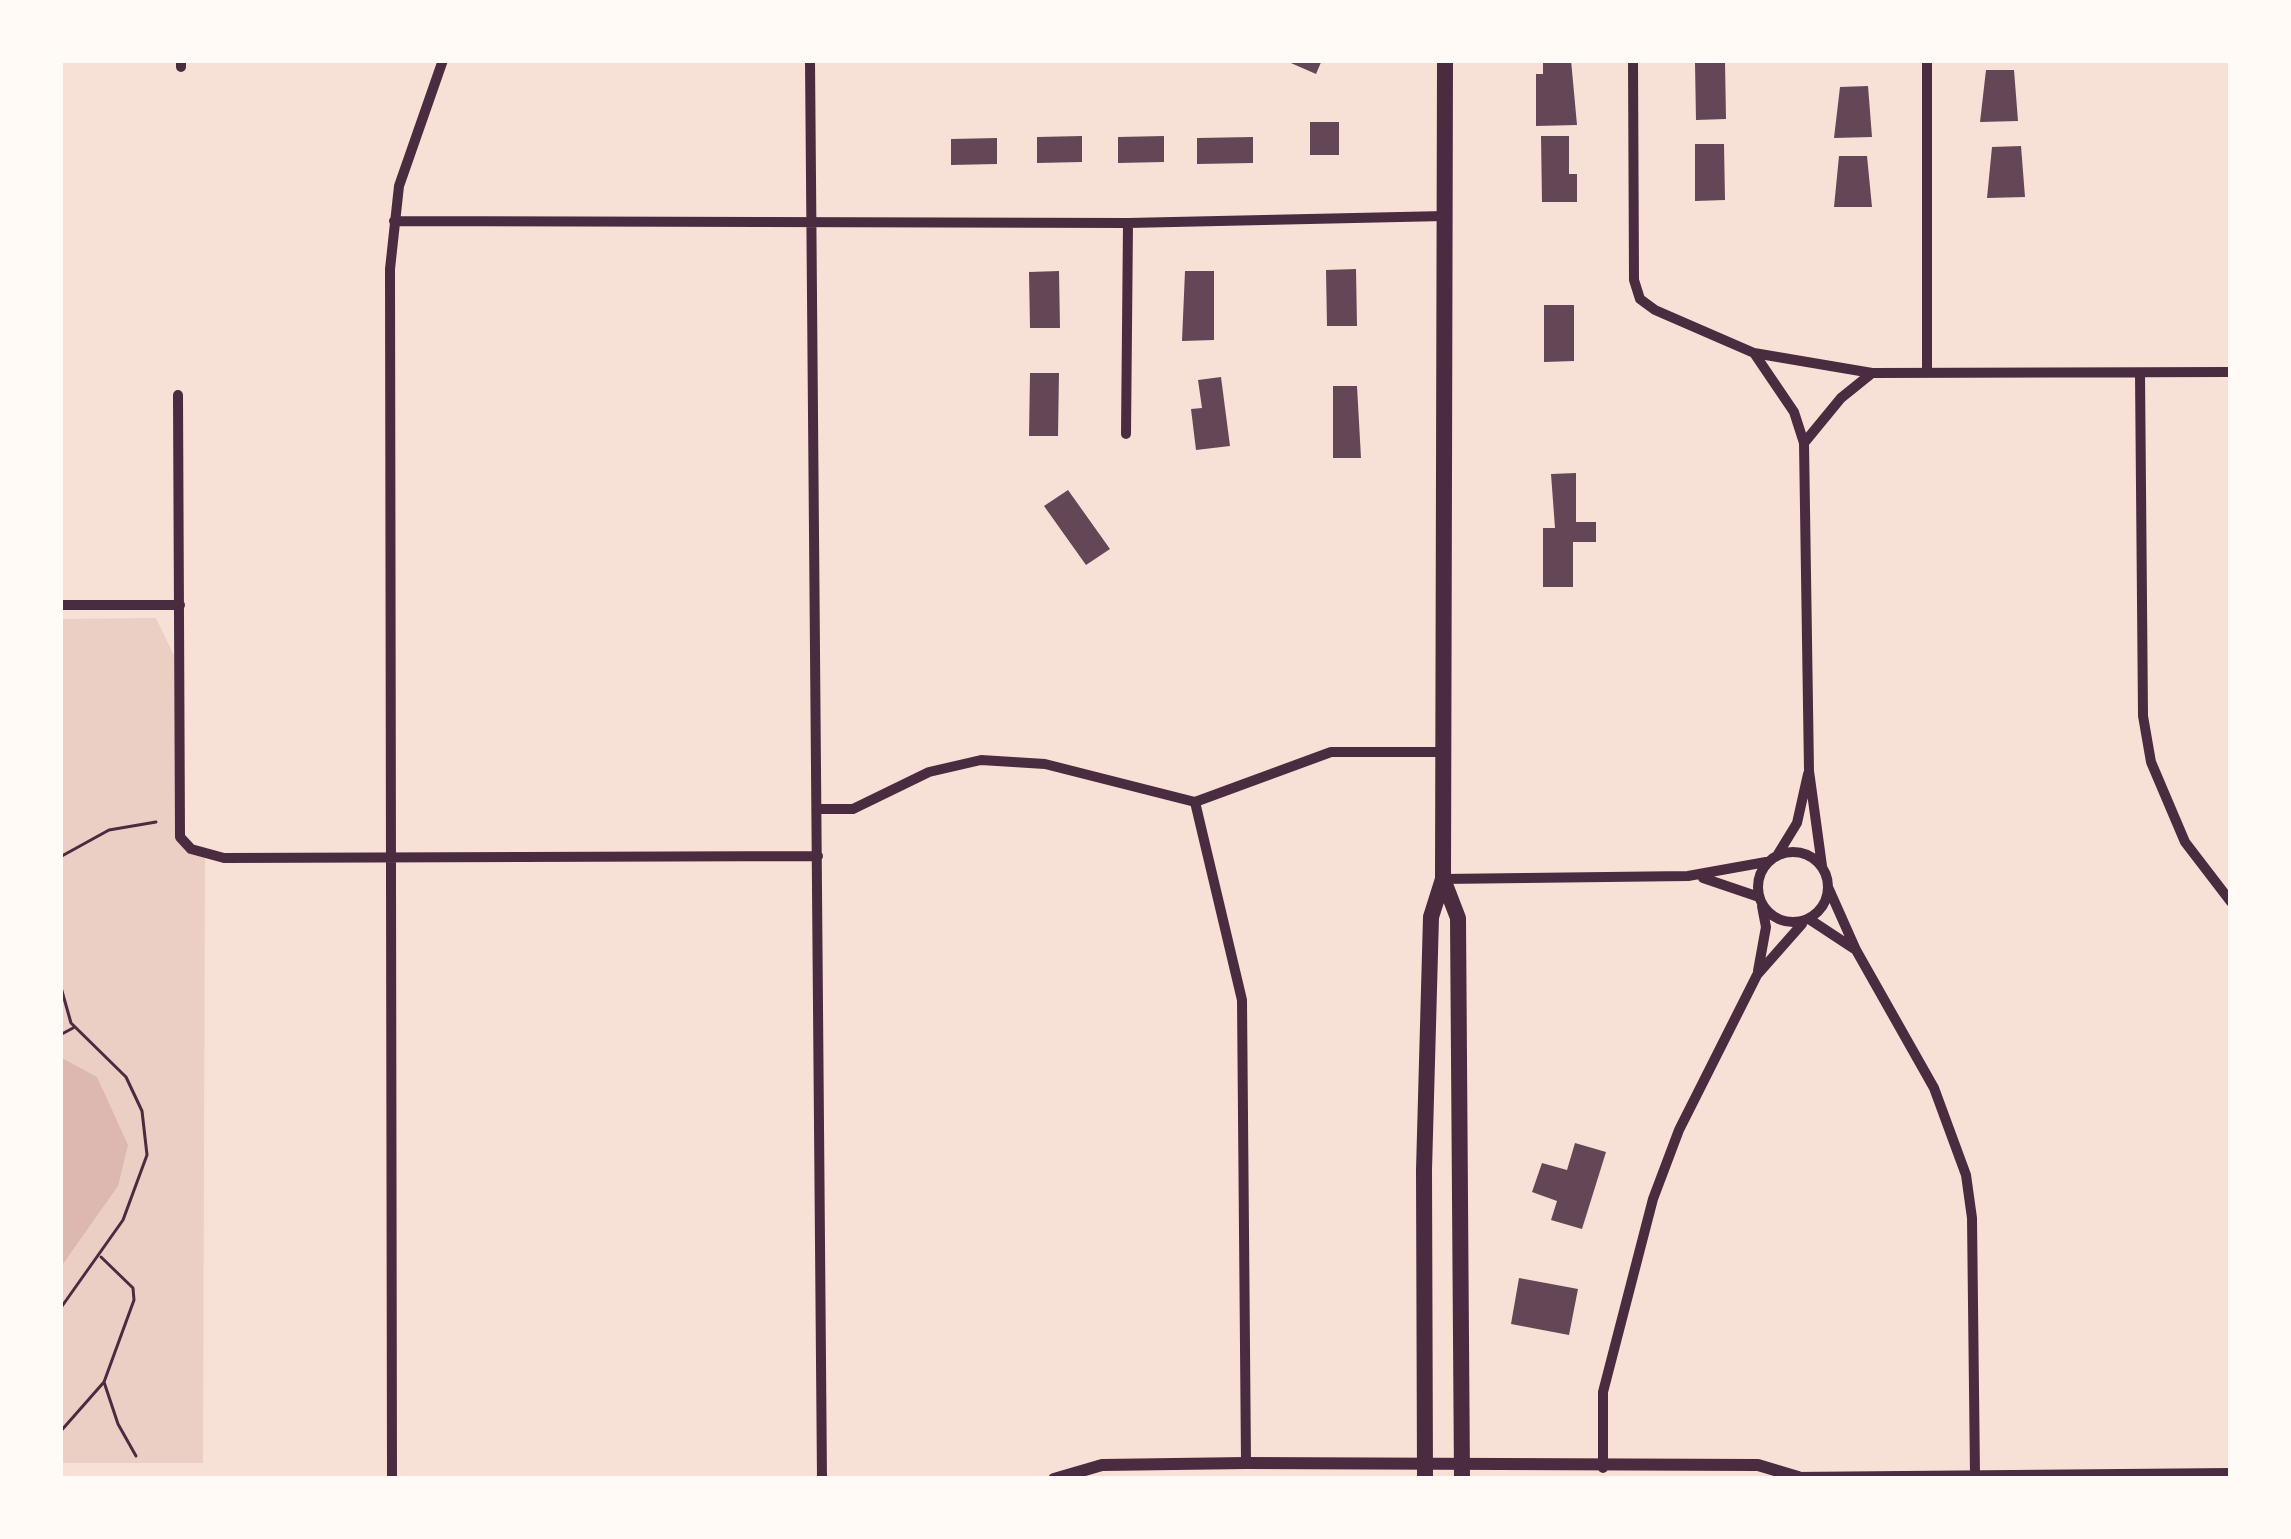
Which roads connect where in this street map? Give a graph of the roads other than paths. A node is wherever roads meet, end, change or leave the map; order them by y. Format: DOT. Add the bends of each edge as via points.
graph roads {
  1 [pos="443,60"];
  2 [pos="810,60"];
  3 [pos="1445,60"];
  4 [pos="1633,60"];
  5 [pos="1927,60"];
  6 [pos="1445,216"];
  7 [pos="394,221"];
  8 [pos="812,221"];
  9 [pos="1128,223"];
  10 [pos="1754,353"];
  11 [pos="2231,372"];
  12 [pos="1871,373"];
  13 [pos="1927,373"];
  14 [pos="2140,373"];
  15 [pos="178,395"];
  16 [pos="1126,434"];
  17 [pos="1804,443"];
  18 [pos="60,605"];
  19 [pos="180,605"];
  20 [pos="1445,752"];
  21 [pos="1809,771"];
  22 [pos="1195,802"];
  23 [pos="820,809"];
  24 [pos="1778,854"];
  25 [pos="818,856"];
  26 [pos="391,857"];
  27 [pos="1766,862"];
  28 [pos="1822,866"];
  29 [pos="1688,875"];
  30 [pos="1443,879"];
  31 [pos="1828,886"];
  32 [pos="1761,900"];
  33 [pos="2231,902"];
  34 [pos="1805,921"];
  35 [pos="1856,950"];
  36 [pos="1757,975"];
  37 [pos="1246,1463"];
  38 [pos="1603,1468"];
  39 [pos="1425,1472"];
  40 [pos="1462,1473"];
  41 [pos="2231,1474"];
  42 [pos="1975,1475"];
  43 [pos="2119,1477"];
  44 [pos="1795,1478"];
  45 [pos="1853,1478"];
  46 [pos="392,1479"];
  47 [pos="822,1479"];
  48 [pos="1054,1479"];
  1 -- 7 [label="street"];
  2 -- 8 [label="street"];
  3 -- 6 [label="main road"];
  4 -- 10 [label="street" via="1640,299"];
  5 -- 13 [label="street"];
  6 -- 9 [label="street"];
  6 -- 20 [label="main road"];
  7 -- 8 [label="street"];
  7 -- 26 [label="street"];
  8 -- 9 [label="street"];
  8 -- 23 [label="street"];
  9 -- 16 [label="street"];
  10 -- 12 [label="street"];
  10 -- 17 [label="street" via="1794,412"];
  11 -- 14 [label="street"];
  12 -- 13 [label="street"];
  12 -- 17 [label="street"];
  13 -- 14 [label="street"];
  14 -- 33 [label="street" via="2143,716 2151,762 2185,842"];
  15 -- 19 [label="street"];
  17 -- 21 [label="street"];
  18 -- 19 [label="street"];
  19 -- 26 [label="street" via="180,837 224,858"];
  20 -- 22 [label="street" via="1331,752"];
  20 -- 30 [label="main road"];
  21 -- 24 [label="street" via="1797,823"];
  21 -- 28 [label="street"];
  22 -- 23 [label="street" via="1045,764 981,760 929,772 853,809"];
  22 -- 37 [label="street" via="1242,1000"];
  23 -- 25 [label="street"];
  24 -- 27 [label="street"];
  24 -- 28 [label="street" via="1805,853"];
  25 -- 26 [label="street"];
  25 -- 47 [label="street"];
  26 -- 46 [label="street"];
  27 -- 29 [label="street"];
  27 -- 32 [label="street"];
  28 -- 31 [label="street"];
  29 -- 30 [label="street"];
  29 -- 32 [label="street"];
  30 -- 39 [label="main road" via="1431,917"];
  30 -- 40 [label="main road" via="1457,918"];
  31 -- 34 [label="street"];
  31 -- 35 [label="street"];
  32 -- 34 [label="street" via="1779,919"];
  32 -- 36 [label="street" via="1766,927"];
  34 -- 35 [label="street"];
  34 -- 36 [label="street"];
  35 -- 42 [label="street" via="1934,1088 1966,1175"];
  36 -- 38 [label="street" via="1653,1199 1603,1392"];
  37 -- 39 [label="street"];
  37 -- 48 [label="street" via="1102,1466"];
  38 -- 40 [label="street"];
  38 -- 44 [label="street" via="1759,1466"];
  39 -- 40 [label="street"];
  41 -- 43 [label="street"];
  42 -- 43 [label="street"];
  42 -- 45 [label="street"];
  44 -- 45 [label="street"];
}
